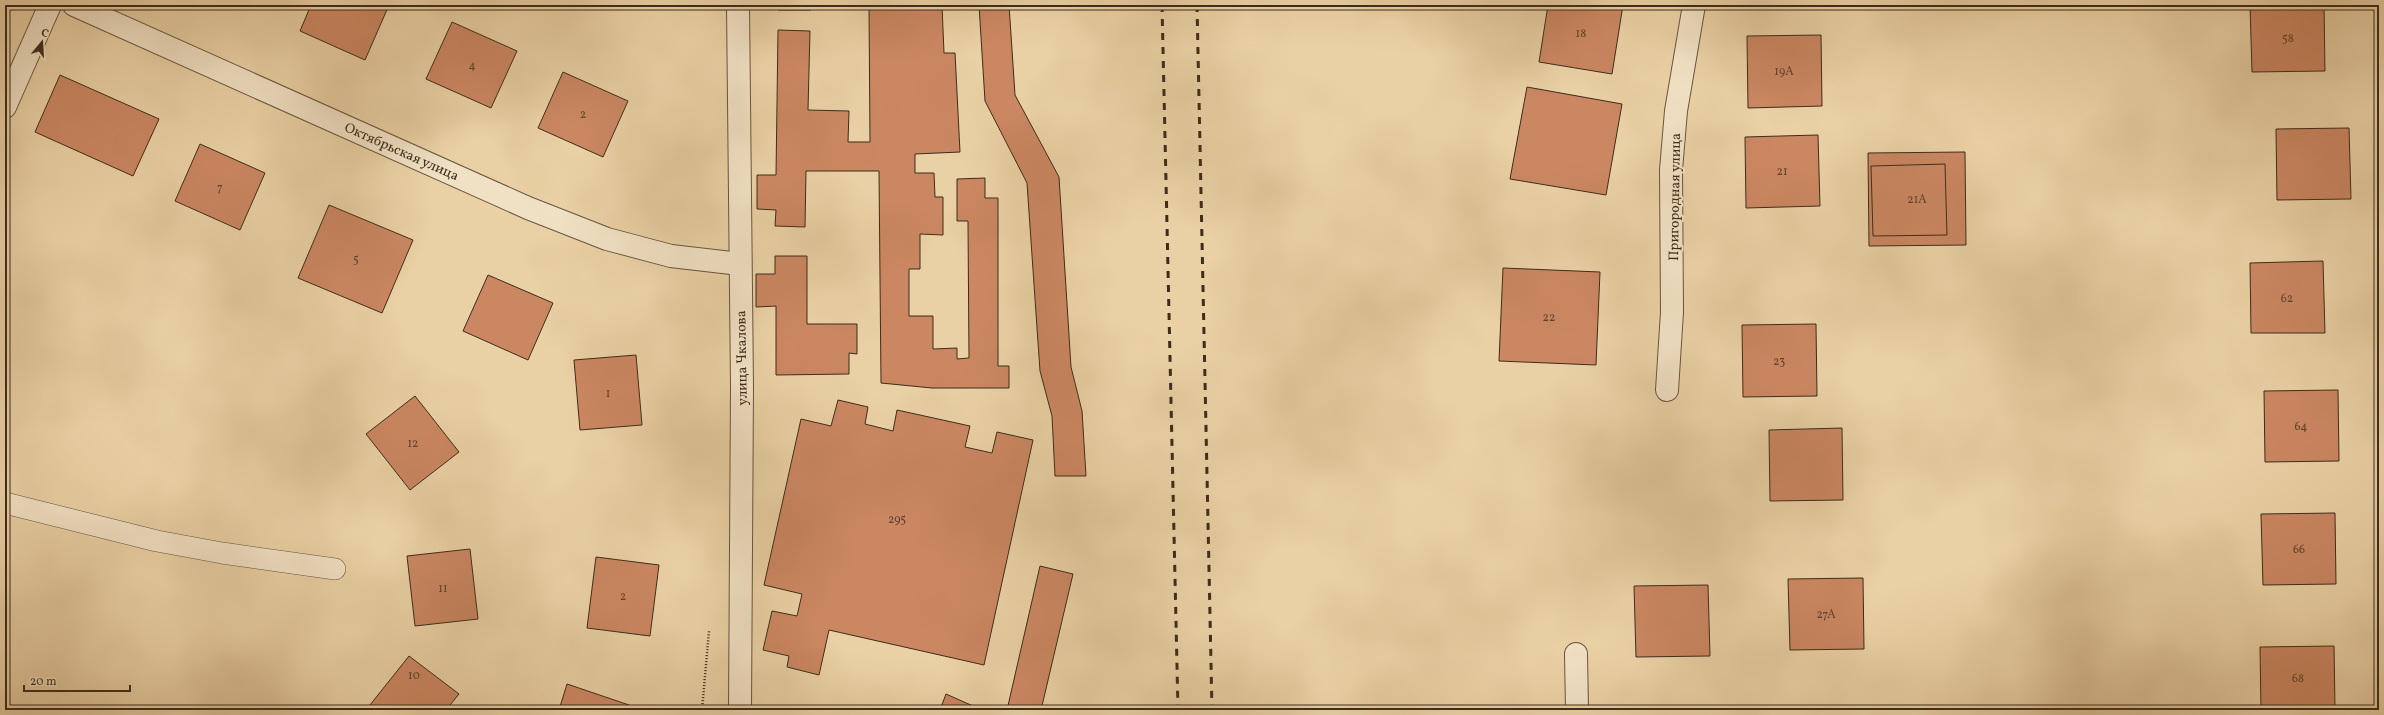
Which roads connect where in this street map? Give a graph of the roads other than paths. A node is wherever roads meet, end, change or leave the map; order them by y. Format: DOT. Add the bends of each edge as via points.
graph roads {
  1 [pos="50,5"];
  2 [pos="74,5"];
  3 [pos="738,5"];
  4 [pos="1694,5"];
  5 [pos="5,107"];
  6 [pos="740,264"];
  7 [pos="1667,390"];
  8 [pos="5,504"];
  9 [pos="335,569"];
  10 [pos="1576,654"];
  11 [pos="740,710"];
  12 [pos="1577,710"];
  1 -- 5 [label="street"];
  2 -- 6 [label="street, Октябрьская улица" via="528,208 600,236 672,256"];
  3 -- 6 [label="street, улица Чкалова"];
  4 -- 7 [label="street, Пригородная улица" via="1676,111 1673,148 1672,312"];
  6 -- 11 [label="street, улица Чкалова"];
  8 -- 9 [label="lane" via="222,554"];
  10 -- 12 [label="street"];
}
